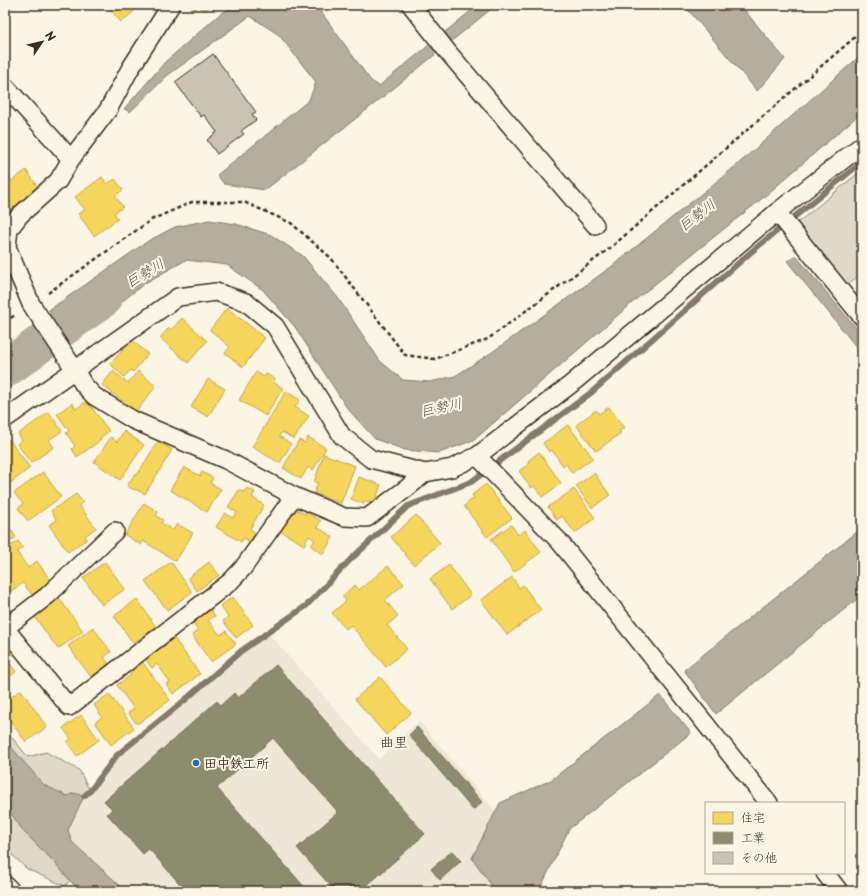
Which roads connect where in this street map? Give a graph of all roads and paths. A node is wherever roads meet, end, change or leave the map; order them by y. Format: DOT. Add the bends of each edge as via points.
graph roads {
  1 [pos="171,5"];
  2 [pos="410,5"];
  3 [pos="862,31"];
  4 [pos="5,86"];
  5 [pos="862,145"];
  6 [pos="71,159"];
  7 [pos="783,220"];
  8 [pos="595,225"];
  9 [pos="31,304"];
  10 [pos="862,317"];
  11 [pos="5,322"];
  12 [pos="75,370"];
  13 [pos="5,419"];
  14 [pos="486,465"];
  15 [pos="425,474"];
  16 [pos="294,496"];
  17 [pos="115,531"];
  18 [pos="5,628"];
  19 [pos="768,802"];
  20 [pos="826,874"];
  21 [pos="5,888"];
  22 [pos="8,891"];
  23 [pos="839,891"];
  1 -- 6 [label="street" via="130,69 108,110"];
  2 -- 8 [label="street"];
  3 -- 9 [label="path" via="610,249 488,339 435,359 405,355 331,258 291,223 244,202 192,202 150,220"];
  4 -- 6 [label="street"];
  5 -- 7 [label="street"];
  6 -- 9 [label="street" via="58,181 20,214 9,229 7,246"];
  7 -- 10 [label="street"];
  7 -- 14 [label="street" via="570,386"];
  9 -- 11 [label="path"];
  9 -- 12 [label="street"];
  12 -- 13 [label="street"];
  12 -- 15 [label="street" via="178,297 216,292 246,302 275,326 342,436 371,459"];
  12 -- 16 [label="street" via="94,396 133,420 226,460"];
  14 -- 15 [label="street"];
  14 -- 19 [label="street" via="559,541"];
  15 -- 16 [label="street" via="367,518 344,517"];
  16 -- 18 [label="street" via="243,568 230,582 69,707"];
  17 -- 18 [label="street" via="47,596"];
  20 -- 23 [label="street"];
  21 -- 22 [label="street"];
}
